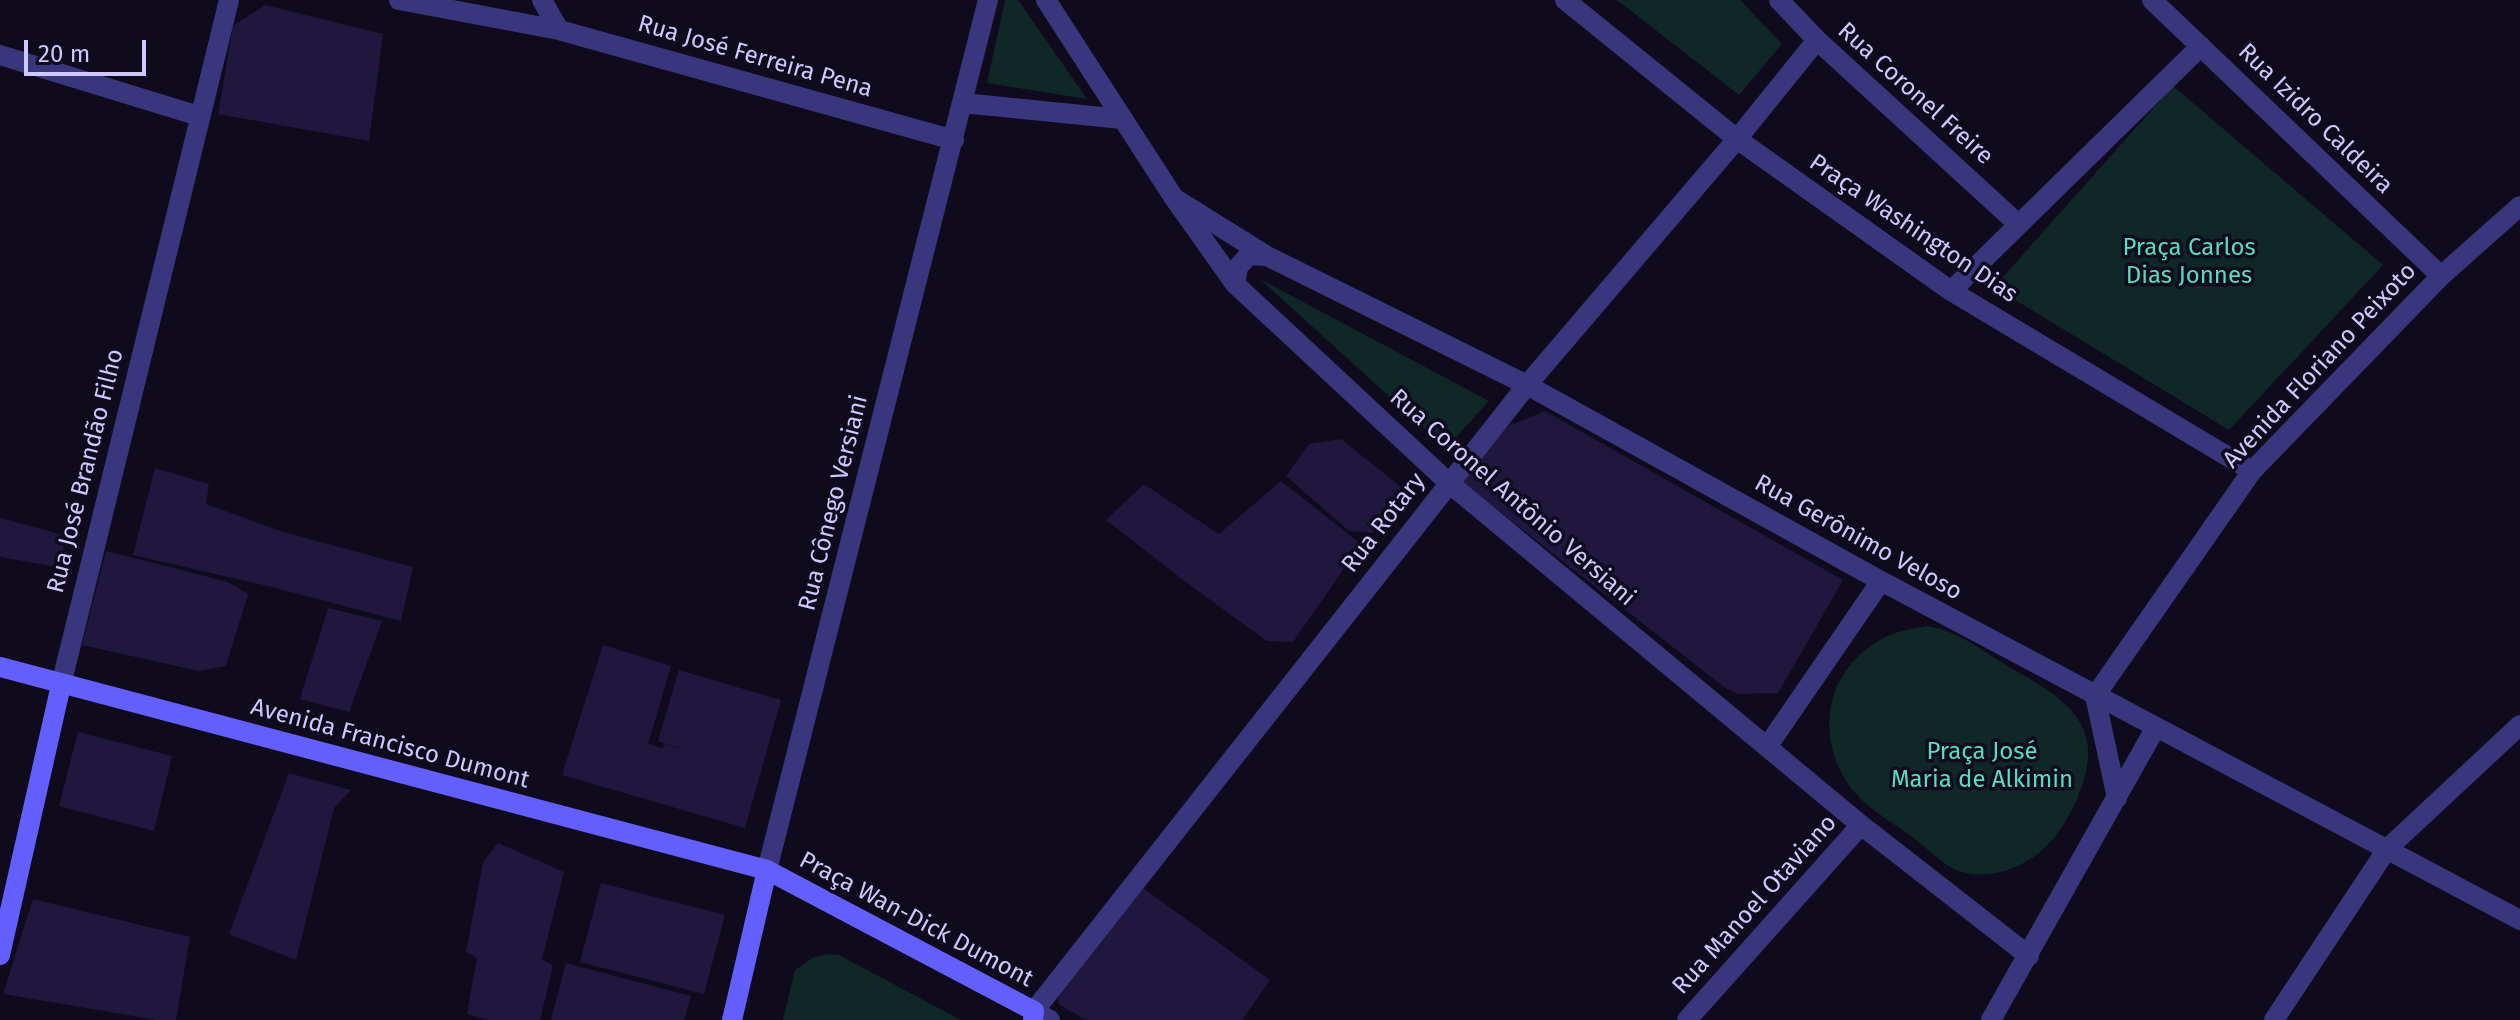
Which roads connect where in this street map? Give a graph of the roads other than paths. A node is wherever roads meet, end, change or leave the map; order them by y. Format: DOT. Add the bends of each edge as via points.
graph roads {
  1 [pos="229,0"];
  2 [pos="399,0"];
  3 [pos="542,0"];
  4 [pos="988,0"];
  5 [pos="1565,0"];
  6 [pos="1779,0"];
  7 [pos="2152,0"];
  8 [pos="1048,1"];
  9 [pos="559,30"];
  10 [pos="1817,40"];
  11 [pos="2201,46"];
  12 [pos="0,55"];
  13 [pos="963,103"];
  14 [pos="199,116"];
  15 [pos="1122,119"];
  16 [pos="1737,139"];
  17 [pos="954,140"];
  18 [pos="1174,198"];
  19 [pos="2520,206"];
  20 [pos="2018,224"];
  21 [pos="1267,256"];
  22 [pos="2441,276"];
  23 [pos="1235,284"];
  24 [pos="1951,291"];
  25 [pos="1527,385"];
  26 [pos="2252,471"];
  27 [pos="1449,483"];
  28 [pos="1881,581"];
  29 [pos="0,667"];
  30 [pos="61,685"];
  31 [pos="2095,696"];
  32 [pos="2520,725"];
  33 [pos="2156,727"];
  34 [pos="1767,747"];
  35 [pos="2117,798"];
  36 [pos="1861,825"];
  37 [pos="2387,849"];
  38 [pos="767,870"];
  39 [pos="2520,920"];
  40 [pos="0,955"];
  41 [pos="2029,956"];
  42 [pos="1039,1017"];
  43 [pos="732,1020"];
  44 [pos="1687,1020"];
  45 [pos="1991,1020"];
  46 [pos="2274,1020"];
  1 -- 14 [label="street, Rua José Brandão Filho"];
  2 -- 9 [label="street, Rua José Ferreira Pena"];
  3 -- 9 [label="street"];
  4 -- 13 [label="street, Rua Cônego Versiani"];
  5 -- 16 [label="street, Praça Washington Dias"];
  6 -- 10 [label="street, Rua Coronel Freire"];
  7 -- 11 [label="street, Rua Izidro Caldeira"];
  8 -- 15 [label="street, Rua Coronel Antônio Versiani"];
  9 -- 17 [label="street, Rua José Ferreira Pena"];
  10 -- 16 [label="street, Rua Rotary"];
  10 -- 20 [label="street, Rua Coronel Freire"];
  11 -- 20 [label="street"];
  11 -- 22 [label="street, Rua Izidro Caldeira"];
  12 -- 14 [label="street"];
  13 -- 15 [label="street"];
  13 -- 17 [label="street, Rua Cônego Versiani"];
  14 -- 30 [label="street, Rua José Brandão Filho"];
  15 -- 18 [label="street, Rua Coronel Antônio Versiani"];
  16 -- 24 [label="street, Praça Washington Dias"];
  16 -- 25 [label="street, Rua Rotary"];
  17 -- 38 [label="street, Rua Cônego Versiani"];
  18 -- 21 [label="street, Rua Gerônimo Veloso"];
  18 -- 23 [label="street, Rua Coronel Antônio Versiani"];
  19 -- 22 [label="street, Avenida Floriano Peixoto"];
  20 -- 24 [label="street"];
  21 -- 23 [label="street" via="1249,255 1238,267"];
  21 -- 25 [label="street, Rua Gerônimo Veloso"];
  22 -- 26 [label="street, Avenida Floriano Peixoto"];
  23 -- 27 [label="street, Rua Coronel Antônio Versiani"];
  24 -- 26 [label="street, Praça Washington Dias"];
  25 -- 27 [label="street, Rua Rotary"];
  25 -- 28 [label="street, Rua Gerônimo Veloso"];
  26 -- 31 [label="street, Avenida Floriano Peixoto"];
  27 -- 34 [label="street, Rua Coronel Antônio Versiani"];
  27 -- 42 [label="street, Rua Rotary"];
  28 -- 31 [label="street, Rua Gerônimo Veloso"];
  28 -- 34 [label="street"];
  29 -- 30 [label="street, Avenida Francisco Dumont"];
  30 -- 38 [label="street, Avenida Francisco Dumont"];
  30 -- 40 [label="street, Rua José Brandão Filho"];
  31 -- 33 [label="street, Rua Gerônimo Veloso"];
  31 -- 35 [label="street"];
  32 -- 37 [label="street"];
  33 -- 35 [label="street"];
  33 -- 37 [label="street, Rua Gerônimo Veloso"];
  34 -- 36 [label="street, Rua Coronel Antônio Versiani"];
  35 -- 41 [label="street"];
  36 -- 41 [label="street, Rua Coronel Antônio Versiani"];
  36 -- 44 [label="street, Rua Manoel Otaviano"];
  37 -- 39 [label="street, Rua Gerônimo Veloso"];
  37 -- 46 [label="street"];
  38 -- 42 [label="street, Praça Wan-Dick Dumont"];
  38 -- 43 [label="street, Rua Cônego Versiani"];
  41 -- 45 [label="street"];
}
